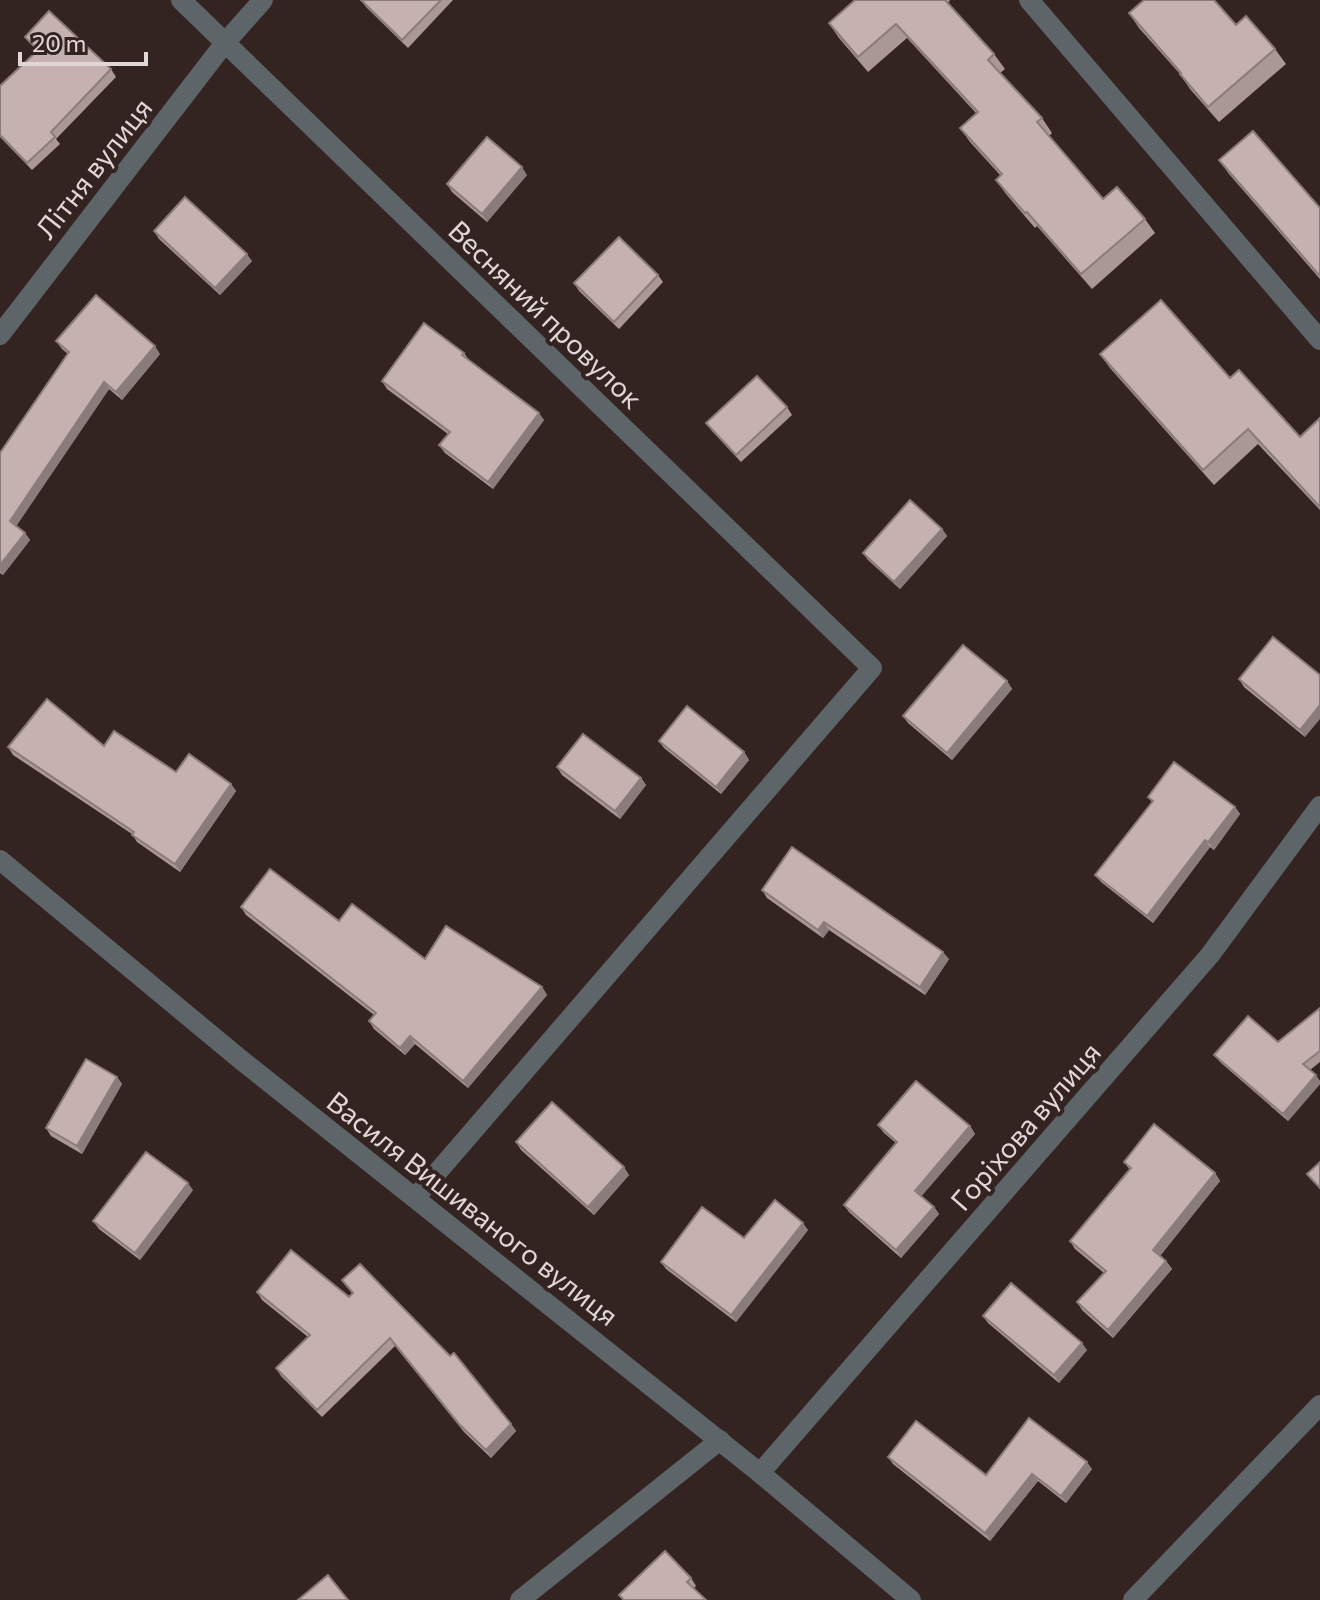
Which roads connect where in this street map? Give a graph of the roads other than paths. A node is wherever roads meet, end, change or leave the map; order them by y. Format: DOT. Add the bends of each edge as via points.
graph roads {
  1 [pos="181,0"];
  2 [pos="263,0"];
  3 [pos="1029,0"];
  4 [pos="224,44"];
  5 [pos="0,335"];
  6 [pos="1320,340"];
  7 [pos="1320,806"];
  8 [pos="0,860"];
  9 [pos="416,1197"];
  10 [pos="1320,1405"];
  11 [pos="720,1440"];
  12 [pos="760,1473"];
  13 [pos="520,1600"];
  14 [pos="911,1600"];
  15 [pos="1133,1600"];
  1 -- 4 [label="street, Весняний провулок"];
  2 -- 4 [label="street, Літня вулиця"];
  3 -- 6 [label="street"];
  4 -- 5 [label="street, Літня вулиця"];
  4 -- 9 [label="street, Весняний провулок" via="872,668"];
  7 -- 12 [label="street, Горіхова вулиця" via="1210,955"];
  8 -- 9 [label="street, Василя Вишиваного вулиця"];
  9 -- 11 [label="street, Василя Вишиваного вулиця"];
  10 -- 15 [label="street"];
  11 -- 12 [label="street, Василя Вишиваного вулиця"];
  11 -- 13 [label="street"];
  12 -- 14 [label="street, Василя Вишиваного вулиця"];
}
